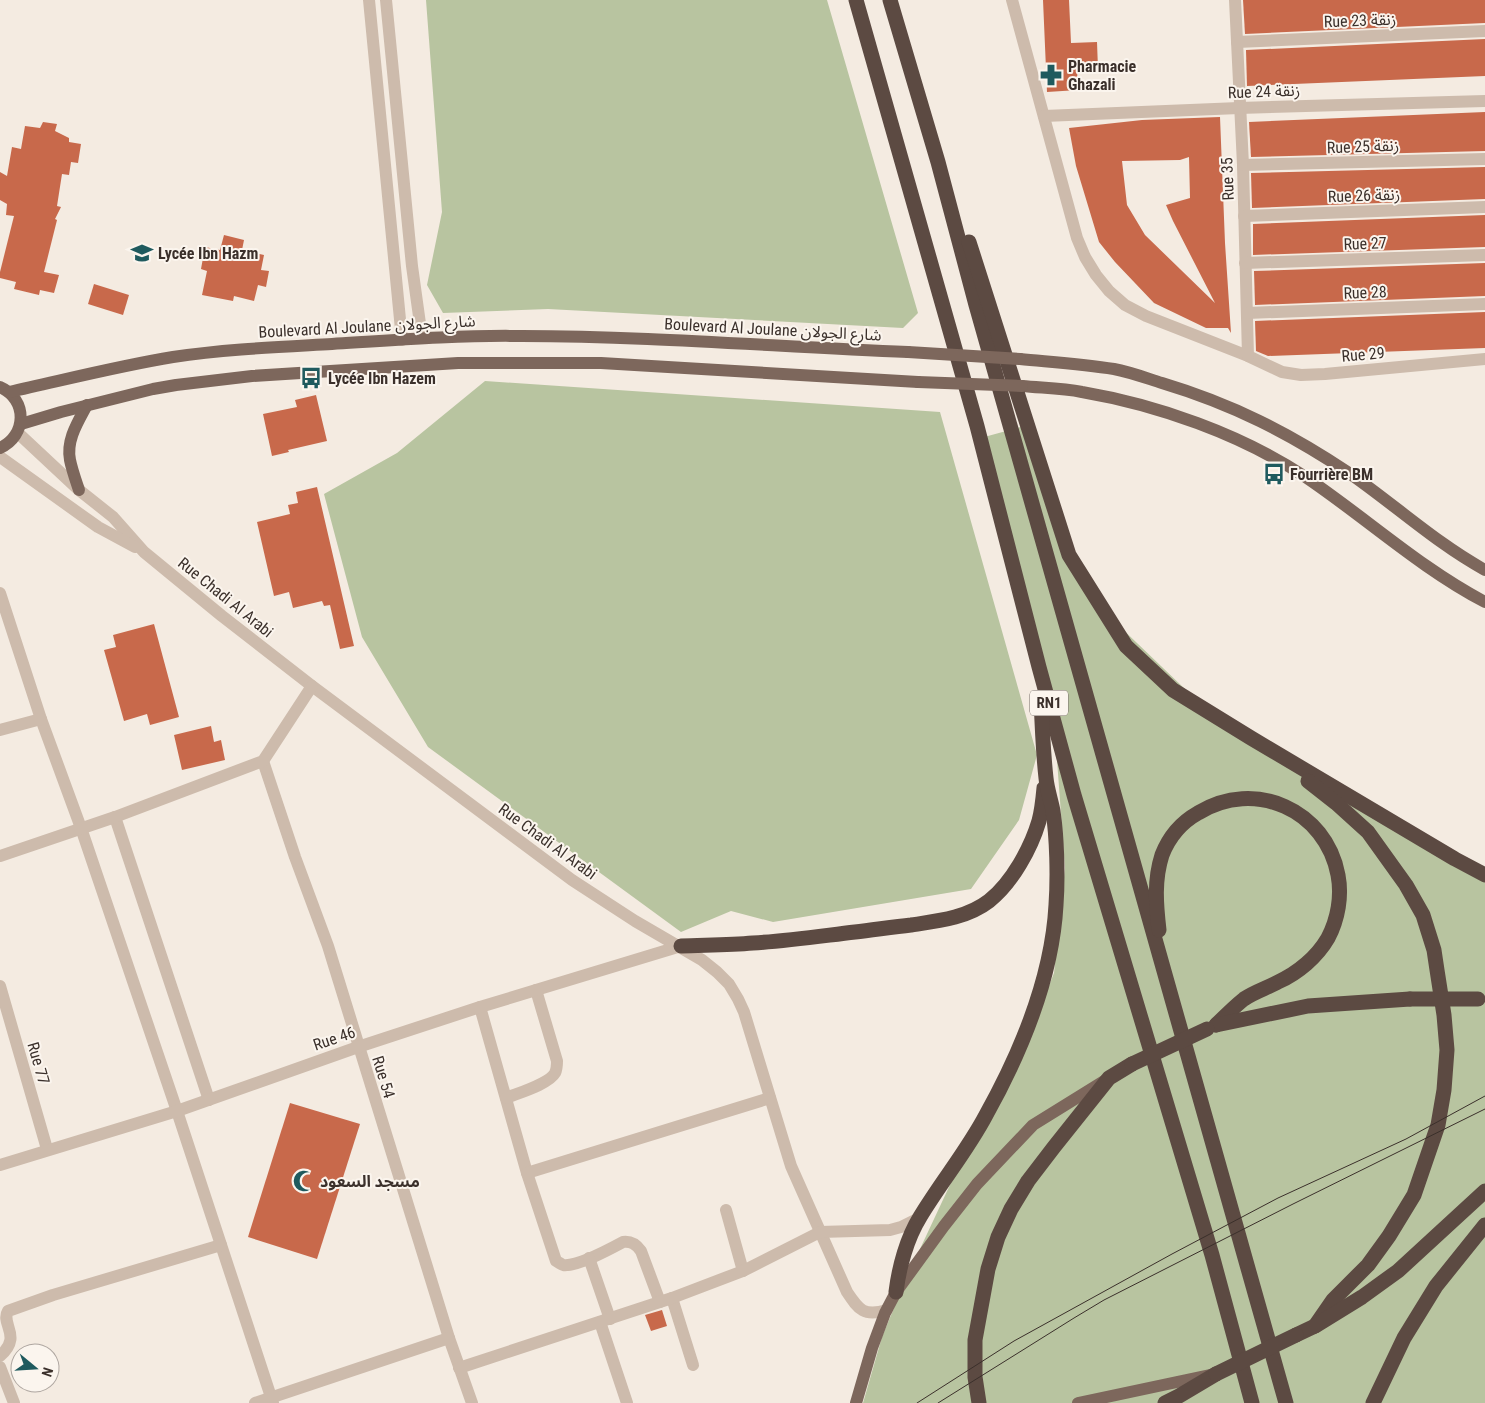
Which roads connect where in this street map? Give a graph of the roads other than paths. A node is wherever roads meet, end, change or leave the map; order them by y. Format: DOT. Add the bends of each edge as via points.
graph roads {
  1 [pos="369,0"];
  2 [pos="386,0"];
  3 [pos="856,0"];
  4 [pos="890,0"];
  5 [pos="1012,0"];
  6 [pos="1235,0"];
  7 [pos="1485,31"];
  8 [pos="1237,42"];
  9 [pos="1485,101"];
  10 [pos="1239,108"];
  11 [pos="1044,116"];
  12 [pos="1485,159"];
  13 [pos="938,162"];
  14 [pos="1242,165"];
  15 [pos="1485,207"];
  16 [pos="1244,216"];
  17 [pos="1485,255"];
  18 [pos="1246,263"];
  19 [pos="1485,304"];
  20 [pos="1247,313"];
  21 [pos="422,338"];
  22 [pos="402,340"];
  23 [pos="1248,356"];
  24 [pos="1485,359"];
  25 [pos="4,389"];
  26 [pos="87,405"];
  27 [pos="19,428"];
  28 [pos="0,448"];
  29 [pos="0,457"];
  30 [pos="80,490"];
  31 [pos="144,552"];
  32 [pos="1485,570"];
  33 [pos="0,593"];
  34 [pos="1485,602"];
  35 [pos="1039,667"];
  36 [pos="312,686"];
  37 [pos="41,719"];
  38 [pos="0,730"];
  39 [pos="1251,738"];
  40 [pos="263,761"];
  41 [pos="1046,779"];
  42 [pos="115,817"];
  43 [pos="81,828"];
  44 [pos="0,856"];
  45 [pos="1485,875"];
  46 [pos="681,946"];
  47 [pos="1165,976"];
  48 [pos="0,986"];
  49 [pos="536,990"];
  50 [pos="1481,999"];
  51 [pos="480,1007"];
  52 [pos="1211,1027"];
  53 [pos="358,1047"];
  54 [pos="1108,1078"];
  55 [pos="506,1098"];
  56 [pos="770,1098"];
  57 [pos="209,1100"];
  58 [pos="177,1111"];
  59 [pos="48,1149"];
  60 [pos="0,1165"];
  61 [pos="527,1174"];
  62 [pos="1485,1191"];
  63 [pos="726,1210"];
  64 [pos="919,1218"];
  65 [pos="1485,1225"];
  66 [pos="820,1232"];
  67 [pos="221,1245"];
  68 [pos="589,1258"];
  69 [pos="743,1272"];
  70 [pos="896,1292"];
  71 [pos="666,1300"];
  72 [pos="887,1310"];
  73 [pos="605,1320"];
  74 [pos="1315,1326"];
  75 [pos="449,1338"];
  76 [pos="0,1356"];
  77 [pos="693,1365"];
  78 [pos="0,1367"];
  79 [pos="459,1368"];
  80 [pos="1216,1374"];
  81 [pos="272,1400"];
  82 [pos="14,1403"];
  83 [pos="255,1403"];
  84 [pos="472,1403"];
  85 [pos="627,1403"];
  86 [pos="856,1403"];
  87 [pos="979,1403"];
  88 [pos="1078,1403"];
  89 [pos="1165,1403"];
  90 [pos="1252,1403"];
  91 [pos="1286,1403"];
  92 [pos="1373,1403"];
  1 -- 22 [label="street"];
  2 -- 21 [label="street"];
  3 -- 35 [label="highway, RN1" via="977,426"];
  4 -- 13 [label="highway, RN1"];
  5 -- 11 [label="street, Rue 29"];
  6 -- 8 [label="street, Rue 35"];
  7 -- 8 [label="street, Rue 23 زنقة"];
  8 -- 10 [label="street, Rue 35"];
  9 -- 10 [label="street, Rue 24 زنقة"];
  10 -- 11 [label="street, Rue 24 زنقة"];
  10 -- 14 [label="street, Rue 35"];
  11 -- 23 [label="street, Rue 29" via="1077,238 1089,265 1102,283 1134,311"];
  12 -- 14 [label="street, Rue 25 زنقة"];
  13 -- 39 [label="highway" via="960,214 1069,555 1126,646 1173,690"];
  13 -- 47 [label="highway, RN1" via="978,315"];
  14 -- 16 [label="street, Rue 35"];
  15 -- 16 [label="street, Rue 26 زنقة"];
  16 -- 18 [label="street, Rue 35"];
  17 -- 18 [label="street, Rue 27"];
  18 -- 20 [label="street, Rue 35"];
  19 -- 20 [label="street, Rue 28"];
  20 -- 23 [label="street, Rue 35"];
  21 -- 22 [label="main road, Boulevard Al Joulane شارع الجولان"];
  21 -- 32 [label="main road, Boulevard Al Joulane شارع الجولان, bridge" via="621,338 1020,359 1116,370 1180,388 1236,409 1285,433"];
  22 -- 25 [label="main road, Boulevard Al Joulane شارع الجولان" via="174,357"];
  23 -- 24 [label="street, Rue 29" via="1282,372 1301,374"];
  25 -- 27 [label="main road" via="19,406"];
  26 -- 27 [label="main road"];
  26 -- 30 [label="main road" via="69,450"];
  26 -- 34 [label="main road, bridge" via="152,389 212,380 458,363 601,363 1080,391 1188,420 1269,455"];
  27 -- 28 [label="main road" via="10,442"];
  27 -- 30 [label="street, Rue Chadi Al Arabi"];
  29 -- 31 [label="street, Rue Chadi Al Arabi" via="98,527"];
  30 -- 31 [label="street, Rue Chadi Al Arabi" via="113,517"];
  31 -- 36 [label="street, Rue Chadi Al Arabi"];
  33 -- 37 [label="street"];
  35 -- 41 [label="highway"];
  35 -- 90 [label="highway, RN1" via="1212,1255"];
  36 -- 40 [label="street"];
  36 -- 46 [label="street, Rue Chadi Al Arabi" via="572,880"];
  37 -- 38 [label="street"];
  37 -- 43 [label="street"];
  39 -- 45 [label="highway"];
  39 -- 74 [label="highway" via="1336,803 1368,832 1406,885 1423,914 1434,950 1444,1015 1444,1090 1438,1126 1414,1194 1368,1265 1333,1300"];
  40 -- 42 [label="street"];
  40 -- 53 [label="street, Rue 54" via="328,946"];
  41 -- 46 [label="highway" via="1040,819 1026,852 1003,887 978,908 946,920 873,930 753,943"];
  41 -- 64 [label="highway" via="1054,820 1056,905 1044,978 1016,1055 986,1116"];
  42 -- 43 [label="street"];
  42 -- 57 [label="street"];
  43 -- 44 [label="street"];
  43 -- 58 [label="street"];
  46 -- 49 [label="street, Rue 46"];
  46 -- 56 [label="street, Rue Chadi Al Arabi" via="718,972 738,999"];
  47 -- 52 [label="highway" via="1155,896 1162,855 1180,827 1214,804 1252,798 1292,809 1304,816 1322,835 1334,859 1339,882 1338,910 1328,937 1319,950 1290,976 1245,999"];
  47 -- 91 [label="highway, RN1"];
  48 -- 59 [label="street, Rue 77"];
  49 -- 51 [label="street, Rue 46"];
  49 -- 55 [label="street" via="557,1070 548,1081"];
  50 -- 52 [label="highway, bridge" via="1410,999 1308,1006"];
  51 -- 53 [label="street, Rue 46"];
  51 -- 55 [label="street"];
  52 -- 54 [label="highway, bridge"];
  53 -- 57 [label="street, Rue 46"];
  53 -- 75 [label="street, Rue 54"];
  54 -- 70 [label="main road" via="1033,1125 977,1184"];
  54 -- 87 [label="highway" via="1028,1181 998,1237 988,1269 975,1340"];
  55 -- 61 [label="street"];
  56 -- 61 [label="street"];
  56 -- 66 [label="street, Rue Chadi Al Arabi" via="791,1166"];
  57 -- 58 [label="street, Rue 46"];
  58 -- 59 [label="street, Rue 46"];
  58 -- 67 [label="street"];
  59 -- 60 [label="street, Rue 46"];
  61 -- 68 [label="street" via="556,1261 562,1265"];
  62 -- 74 [label="highway" via="1398,1271"];
  63 -- 69 [label="street"];
  64 -- 66 [label="street" via="890,1230"];
  64 -- 70 [label="highway" via="902,1258"];
  65 -- 92 [label="highway" via="1436,1286 1404,1338"];
  66 -- 69 [label="street"];
  66 -- 72 [label="street, Rue Chadi Al Arabi" via="855,1304 870,1314"];
  67 -- 76 [label="street" via="8,1311 10,1343"];
  67 -- 81 [label="street"];
  68 -- 71 [label="street" via="623,1242 633,1243 641,1251"];
  68 -- 73 [label="street"];
  69 -- 71 [label="street"];
  70 -- 72 [label="main road"];
  71 -- 73 [label="street"];
  71 -- 77 [label="street"];
  72 -- 86 [label="main road"];
  73 -- 79 [label="street"];
  73 -- 85 [label="street"];
  74 -- 80 [label="highway, bridge"];
  75 -- 79 [label="street, Rue 54"];
  75 -- 81 [label="street"];
  78 -- 82 [label="street"];
  79 -- 84 [label="street, Rue 54"];
  80 -- 88 [label="main road"];
  80 -- 89 [label="highway"];
  81 -- 83 [label="street"];
}
